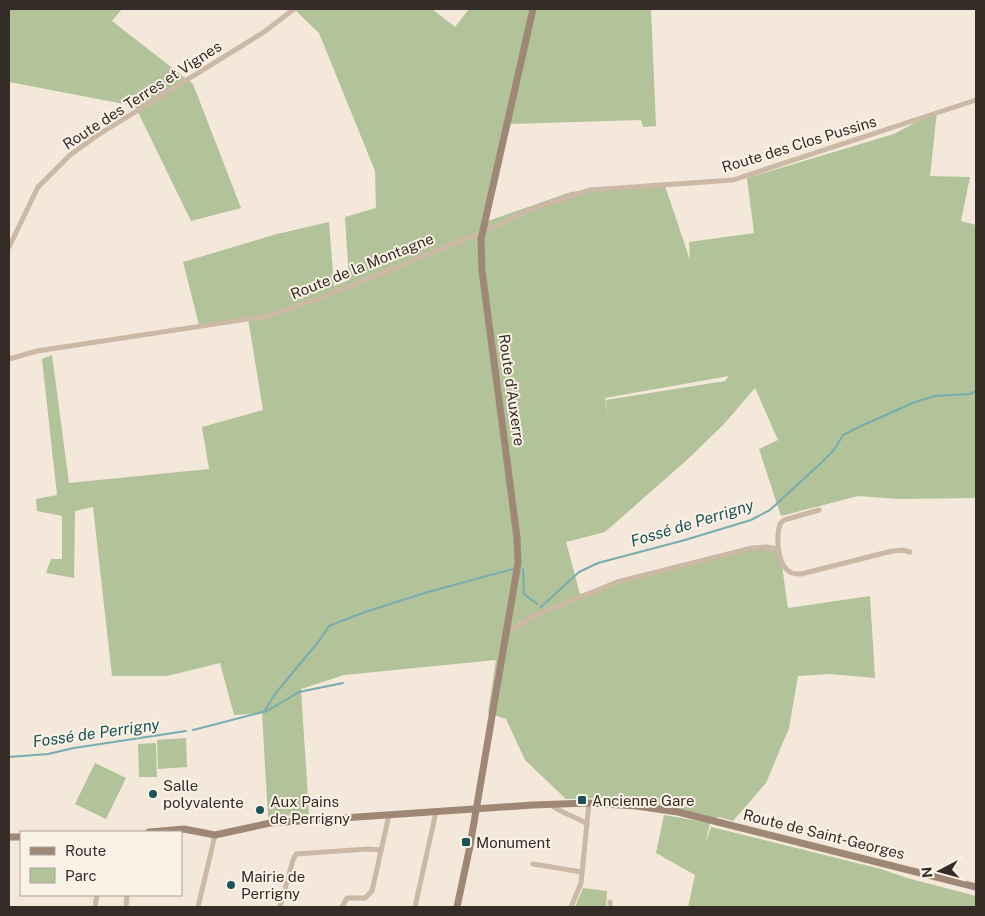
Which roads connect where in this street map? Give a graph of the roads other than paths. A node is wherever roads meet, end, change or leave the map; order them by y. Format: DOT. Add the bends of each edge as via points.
graph roads {
  1 [pos="294,9"];
  2 [pos="533,9"];
  3 [pos="976,100"];
  4 [pos="482,232"];
  5 [pos="9,247"];
  6 [pos="9,359"];
  7 [pos="819,510"];
  8 [pos="778,549"];
  9 [pos="910,552"];
  10 [pos="507,628"];
  11 [pos="589,803"];
  12 [pos="554,804"];
  13 [pos="476,810"];
  14 [pos="436,812"];
  15 [pos="388,816"];
  16 [pos="587,824"];
  17 [pos="161,831"];
  18 [pos="214,835"];
  19 [pos="381,850"];
  20 [pos="534,864"];
  21 [pos="582,872"];
  22 [pos="976,887"];
  23 [pos="198,907"];
  24 [pos="280,907"];
  25 [pos="342,907"];
  26 [pos="415,907"];
  27 [pos="457,907"];
  28 [pos="571,907"];
  1 -- 5 [label="street, Route des Terres et Vignes" via="264,32 70,155 38,187"];
  2 -- 4 [label="street, Route d'Auxerre"];
  3 -- 4 [label="street, Route des Clos Pussins" via="733,180 590,190 535,208"];
  4 -- 6 [label="street, Route de la Montagne" via="268,316 37,351"];
  4 -- 10 [label="street, Route d'Auxerre" via="482,271 518,547 518,569"];
  7 -- 8 [label="street" via="784,520 780,524"];
  8 -- 9 [label="street" via="787,570 802,574 892,551"];
  8 -- 10 [label="street" via="752,548 617,582 534,616 514,628"];
  10 -- 13 [label="street, Route d'Auxerre"];
  11 -- 12 [label="street, Route de Saint-Georges"];
  11 -- 16 [label="street"];
  11 -- 22 [label="street, Route de Saint-Georges" via="678,812"];
  12 -- 13 [label="street, Route de Saint-Georges"];
  12 -- 16 [label="street"];
  13 -- 14 [label="street, Route de Saint-Georges"];
  13 -- 27 [label="street, Route d'Auxerre"];
  14 -- 15 [label="street, Route de Saint-Georges"];
  14 -- 26 [label="street"];
  15 -- 18 [label="street, Route de Saint-Georges" via="270,824"];
  15 -- 19 [label="street"];
  16 -- 21 [label="street"];
  17 -- 18 [label="street" via="184,829"];
  18 -- 23 [label="street"];
  19 -- 24 [label="street" via="368,848 296,854"];
  19 -- 25 [label="street" via="370,895 347,898"];
  20 -- 21 [label="street"];
  21 -- 28 [label="street"];
}
